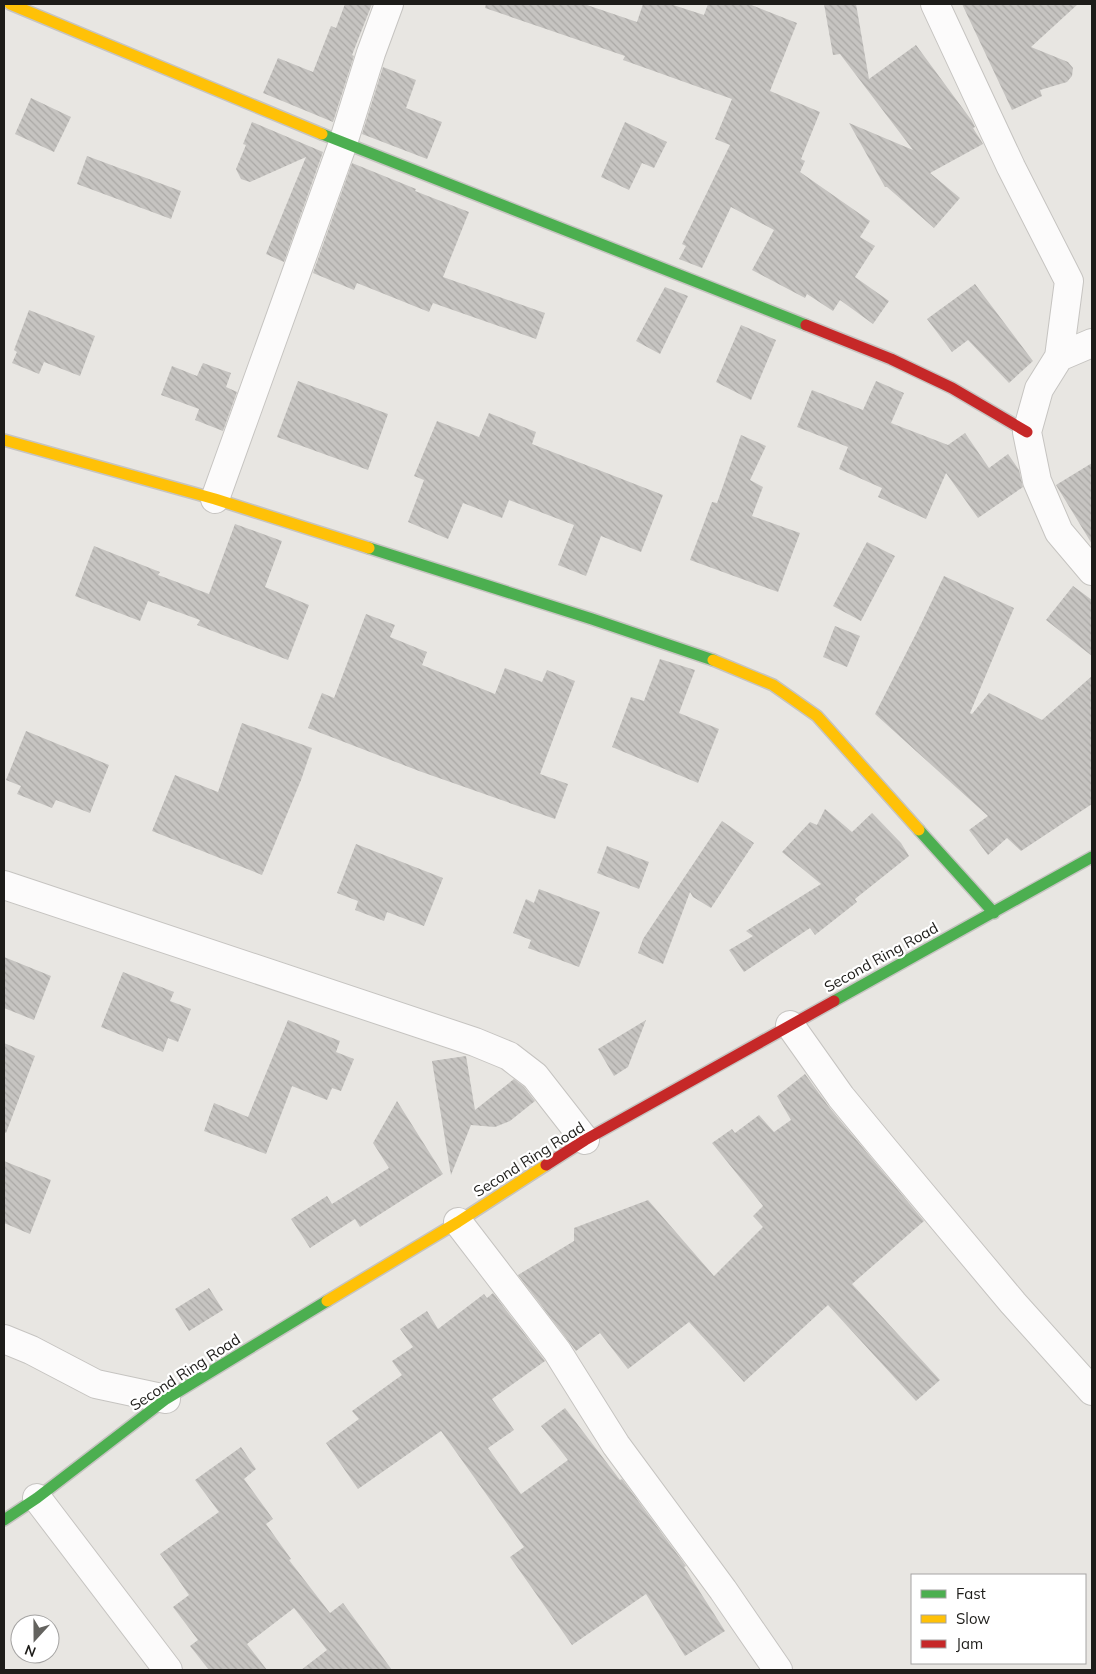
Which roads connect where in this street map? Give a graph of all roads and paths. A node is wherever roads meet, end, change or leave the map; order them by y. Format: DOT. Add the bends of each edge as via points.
graph roads {
  1 [pos="10,4"];
  2 [pos="390,4"];
  3 [pos="935,4"];
  4 [pos="344,143"];
  5 [pos="1092,343"];
  6 [pos="1060,357"];
  7 [pos="1027,432"];
  8 [pos="4,440"];
  9 [pos="215,499"];
  10 [pos="1092,571"];
  11 [pos="1092,857"];
  12 [pos="4,885"];
  13 [pos="994,913"];
  14 [pos="790,1025"];
  15 [pos="585,1140"];
  16 [pos="458,1222"];
  17 [pos="4,1339"];
  18 [pos="1092,1391"];
  19 [pos="166,1399"];
  20 [pos="37,1498"];
  21 [pos="4,1520"];
  22 [pos="168,1670"];
  23 [pos="778,1670"];
  1 -- 4 [label="street"];
  2 -- 4 [label="street" via="371,53"];
  3 -- 6 [label="street" via="1011,167 1069,281"];
  4 -- 7 [label="street" via="891,359 952,388"];
  4 -- 9 [label="street"];
  5 -- 6 [label="street"];
  6 -- 7 [label="street" via="1039,389"];
  7 -- 10 [label="street" via="1037,481 1059,532"];
  8 -- 9 [label="street"];
  9 -- 13 [label="street" via="592,619 722,663 773,685 817,716"];
  11 -- 13 [label="street, Second Ring Road"];
  12 -- 15 [label="street" via="509,1056 535,1076"];
  13 -- 14 [label="street, Second Ring Road"];
  14 -- 15 [label="street, Second Ring Road"];
  14 -- 18 [label="street" via="841,1097 1013,1303"];
  15 -- 16 [label="street, Second Ring Road"];
  16 -- 19 [label="street, Second Ring Road"];
  16 -- 23 [label="street" via="557,1350 616,1446"];
  17 -- 19 [label="street" via="96,1384"];
  19 -- 20 [label="street, Second Ring Road"];
  20 -- 21 [label="street, Second Ring Road"];
  20 -- 22 [label="street"];
}
